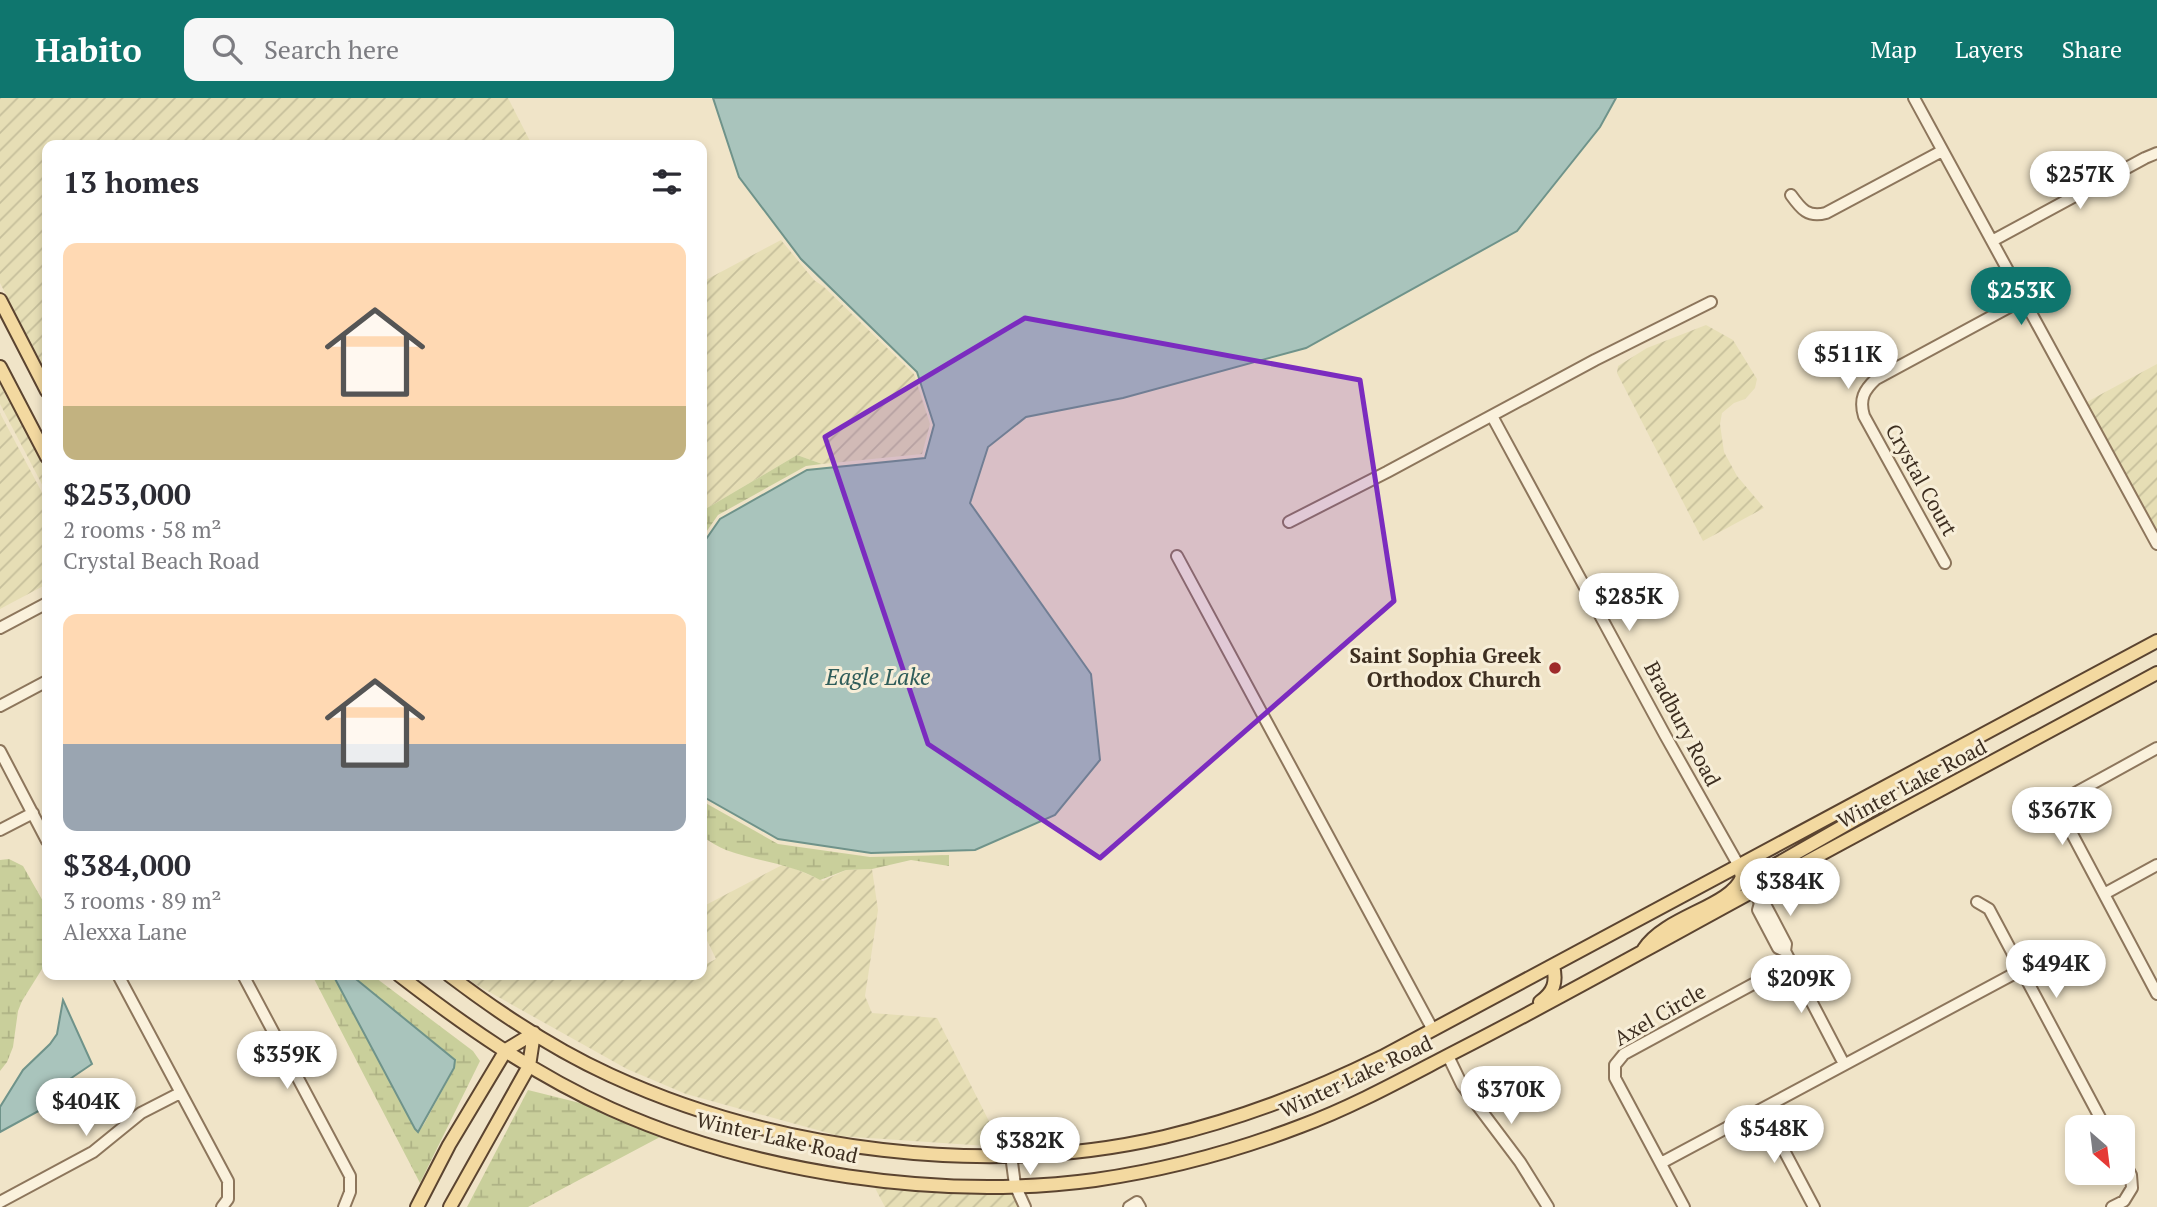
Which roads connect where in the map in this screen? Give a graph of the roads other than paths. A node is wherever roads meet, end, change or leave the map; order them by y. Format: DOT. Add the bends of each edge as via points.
graph roads {
  1 [pos="1914,98"];
  2 [pos="1942,151"];
  3 [pos="2157,153"];
  4 [pos="1791,195"];
  5 [pos="1992,241"];
  6 [pos="2024,299"];
  7 [pos="0,300"];
  8 [pos="1712,302"];
  9 [pos="0,367"];
  10 [pos="42,380"];
  11 [pos="1492,416"];
  12 [pos="42,447"];
  13 [pos="1289,522"];
  14 [pos="2157,544"];
  15 [pos="1177,556"];
  16 [pos="1945,563"];
  17 [pos="42,606"];
  18 [pos="0,628"];
  19 [pos="2157,641"];
  20 [pos="2157,673"];
  21 [pos="42,684"];
  22 [pos="0,706"];
  23 [pos="2157,748"];
  24 [pos="0,751"];
  25 [pos="1885,788"];
  26 [pos="33,813"];
  27 [pos="0,831"];
  28 [pos="42,831"];
  29 [pos="2157,865"];
  30 [pos="1739,866"];
  31 [pos="2104,894"];
  32 [pos="1757,897"];
  33 [pos="1977,902"];
  34 [pos="1642,952"];
  35 [pos="1791,963"];
  36 [pos="1553,967"];
  37 [pos="2021,970"];
  38 [pos="121,980"];
  39 [pos="246,980"];
  40 [pos="405,980"];
  41 [pos="456,980"];
  42 [pos="2155,987"];
  43 [pos="1433,1030"];
  44 [pos="534,1033"];
  45 [pos="1481,1039"];
  46 [pos="506,1050"];
  47 [pos="1448,1056"];
  48 [pos="1844,1064"];
  49 [pos="529,1066"];
  50 [pos="180,1093"];
  51 [pos="1762,1109"];
  52 [pos="2099,1115"];
  53 [pos="1011,1155"];
  54 [pos="1661,1163"];
  55 [pos="1015,1185"];
  56 [pos="2132,1185"];
  57 [pos="0,1202"];
  58 [pos="222,1207"];
  59 [pos="344,1207"];
  60 [pos="417,1207"];
  61 [pos="450,1207"];
  62 [pos="1025,1207"];
  63 [pos="1548,1207"];
  64 [pos="1685,1207"];
  65 [pos="1814,1207"];
  66 [pos="2112,1207"];
  1 -- 2 [label="street"];
  2 -- 4 [label="street" via="1826,213 1803,211"];
  2 -- 5 [label="street"];
  3 -- 5 [label="street"];
  5 -- 6 [label="street"];
  6 -- 14 [label="street"];
  6 -- 16 [label="street, Crystal Court" via="1876,379 1863,396 1864,416"];
  7 -- 10 [label="main road"];
  8 -- 11 [label="street"];
  9 -- 12 [label="main road"];
  11 -- 13 [label="street"];
  11 -- 30 [label="street, Bradbury Road"];
  15 -- 43 [label="street"];
  17 -- 18 [label="street"];
  19 -- 25 [label="main road, Winter Lake Road"];
  20 -- 32 [label="main road, Winter Lake Road"];
  21 -- 22 [label="street"];
  23 -- 31 [label="street" via="2068,797 2062,806 2062,815"];
  24 -- 26 [label="street"];
  25 -- 30 [label="main road, Winter Lake Road"];
  25 -- 32 [label="main road" via="1882,803 1875,808 1756,876 1751,885"];
  26 -- 27 [label="street"];
  26 -- 28 [label="street"];
  29 -- 31 [label="street"];
  30 -- 34 [label="main road" via="1742,877 1732,891 1659,932"];
  30 -- 36 [label="main road, Winter Lake Road"];
  31 -- 42 [label="street"];
  32 -- 34 [label="main road, Winter Lake Road"];
  32 -- 35 [label="street" via="1758,910"];
  33 -- 37 [label="street" via="1989,909"];
  34 -- 45 [label="main road, Winter Lake Road"];
  35 -- 48 [label="street"];
  35 -- 54 [label="street, Axel Circle" via="1624,1054 1615,1065 1615,1078"];
  36 -- 43 [label="main road, Winter Lake Road"];
  36 -- 45 [label="main road" via="1556,979 1550,995"];
  37 -- 48 [label="street"];
  37 -- 52 [label="street"];
  38 -- 50 [label="street"];
  39 -- 59 [label="street" via="350,1176 351,1192"];
  40 -- 46 [label="main road, Winter Lake Road" via="458,1021"];
  41 -- 44 [label="main road, Winter Lake Road"];
  43 -- 53 [label="main road, Winter Lake Road" via="1324,1086 1243,1115 1136,1142"];
  44 -- 46 [label="main road"];
  44 -- 49 [label="main road"];
  44 -- 53 [label="main road, Winter Lake Road" via="635,1086 744,1123 857,1146"];
  45 -- 47 [label="main road, Winter Lake Road"];
  46 -- 49 [label="main road, Winter Lake Road"];
  46 -- 60 [label="main road"];
  47 -- 55 [label="main road, Winter Lake Road" via="1302,1126 1248,1143 1096,1180"];
  47 -- 63 [label="street" via="1467,1093"];
  48 -- 51 [label="street"];
  49 -- 55 [label="main road, Winter Lake Road" via="608,1108 758,1158 900,1182"];
  49 -- 61 [label="main road"];
  50 -- 57 [label="street" via="141,1113 93,1152"];
  50 -- 58 [label="street" via="228,1181 228,1199"];
  51 -- 54 [label="street"];
  51 -- 65 [label="street"];
  53 -- 55 [label="street"];
  54 -- 64 [label="street, Axel Circle"];
  55 -- 62 [label="street"];
  56 -- 66 [label="street" via="2124,1200"];
}
